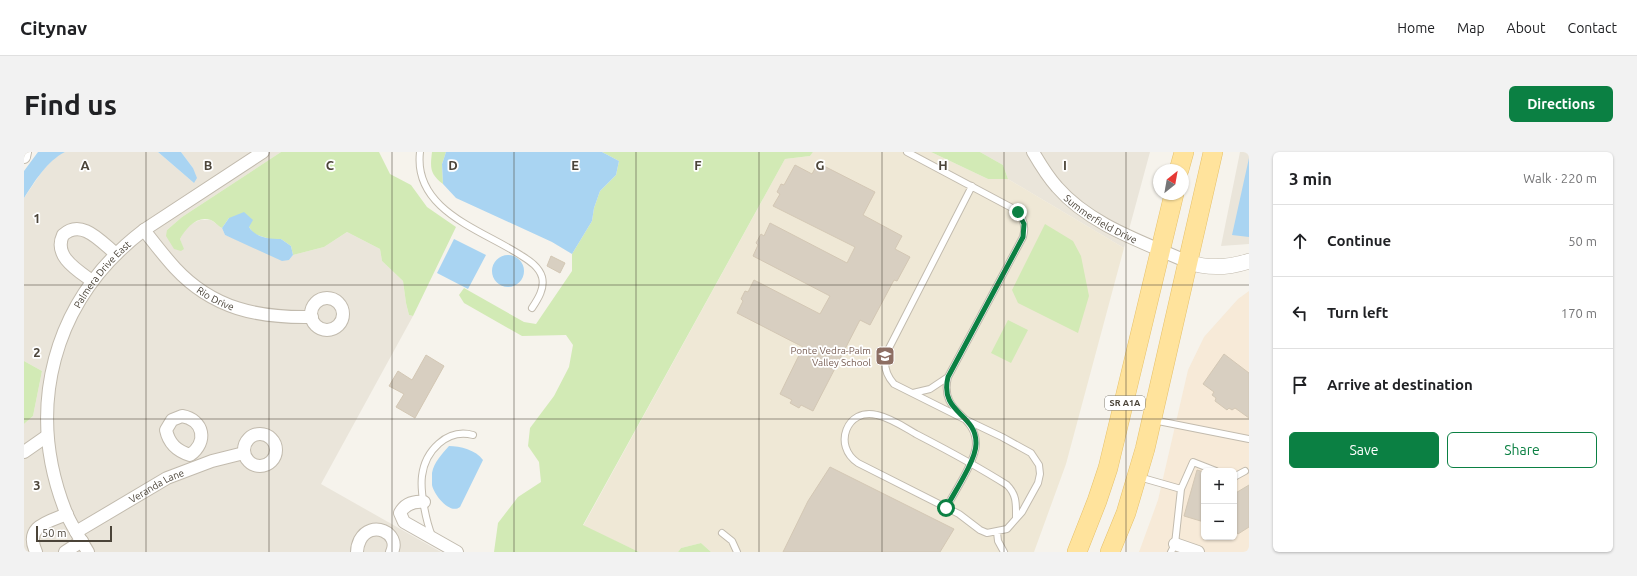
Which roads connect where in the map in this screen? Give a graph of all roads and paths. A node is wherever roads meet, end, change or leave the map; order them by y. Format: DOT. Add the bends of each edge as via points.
graph roads {
  1 [pos="25,152"];
  2 [pos="263,152"];
  3 [pos="420,152"];
  4 [pos="907,152"];
  5 [pos="1033,152"];
  6 [pos="1184,152"];
  7 [pos="1214,152"];
  8 [pos="24,157"];
  9 [pos="1181,164"];
  10 [pos="972,186"];
  11 [pos="1173,200"];
  12 [pos="144,230"];
  13 [pos="1161,250"];
  14 [pos="116,254"];
  15 [pos="1249,261"];
  16 [pos="1188,262"];
  17 [pos="92,281"];
  18 [pos="532,308"];
  19 [pos="312,317"];
  20 [pos="948,377"];
  21 [pos="913,393"];
  22 [pos="1152,419"];
  23 [pos="968,421"];
  24 [pos="472,435"];
  25 [pos="47,436"];
  26 [pos="1249,439"];
  27 [pos="24,452"];
  28 [pos="244,454"];
  29 [pos="190,455"];
  30 [pos="970,462"];
  31 [pos="195,467"];
  32 [pos="1208,468"];
  33 [pos="1245,471"];
  34 [pos="1237,475"];
  35 [pos="1137,476"];
  36 [pos="1181,489"];
  37 [pos="424,502"];
  38 [pos="946,508"];
  39 [pos="67,514"];
  40 [pos="1016,518"];
  41 [pos="997,532"];
  42 [pos="722,533"];
  43 [pos="79,536"];
  44 [pos="432,538"];
  45 [pos="1173,548"];
  46 [pos="36,552"];
  47 [pos="65,552"];
  48 [pos="88,552"];
  49 [pos="357,552"];
  50 [pos="392,552"];
  51 [pos="457,552"];
  52 [pos="737,552"];
  53 [pos="1004,552"];
  54 [pos="1077,552"];
  55 [pos="1110,552"];
  56 [pos="1198,552"];
  1 -- 8 [label="street"];
  2 -- 12 [label="street, Palmera Drive East"];
  3 -- 18 [label="lane" via="420,172 446,212 516,252 539,270 542,287"];
  4 -- 10 [label="lane"];
  5 -- 13 [label="street, Summerfield Drive" via="1049,178 1074,204 1119,231"];
  6 -- 9 [label="main road"];
  7 -- 16 [label="main road, SR A1A"];
  10 -- 20 [label="lane" via="1018,212 1023,219 1024,233"];
  10 -- 21 [label="lane" via="886,354 885,368 888,377 894,384"];
  11 -- 13 [label="main road, SR A1A"];
  12 -- 14 [label="street, Palmera Drive East"];
  12 -- 19 [label="street, Rio Drive" via="174,268 200,291 218,302 238,310 259,314"];
  13 -- 16 [label="street, Summerfield Drive"];
  13 -- 54 [label="main road, SR A1A" via="1108,468"];
  14 -- 17 [label="street, Palmera Drive East"];
  14 -- 17 [label="street" via="95,237 78,228 72,228 63,235 60,246 65,259"];
  15 -- 16 [label="street" via="1215,268"];
  16 -- 22 [label="main road, SR A1A"];
  17 -- 25 [label="street, Palmera Drive East" via="70,318 55,357 49,384"];
  20 -- 21 [label="lane" via="930,388"];
  20 -- 23 [label="lane" via="946,389 949,402"];
  21 -- 23 [label="lane"];
  22 -- 26 [label="lane"];
  22 -- 35 [label="main road, SR A1A"];
  23 -- 30 [label="lane" via="976,437 975,452"];
  23 -- 40 [label="lane" via="1032,453 1037,461 1040,474 1038,483"];
  24 -- 37 [label="lane" via="465,433 444,439 430,454 422,477"];
  25 -- 27 [label="street"];
  25 -- 39 [label="street, Palmera Drive East" via="55,477"];
  28 -- 31 [label="street, Veranda Lane"];
  29 -- 31 [label="street"];
  30 -- 38 [label="lane"];
  30 -- 38 [label="lane" via="879,415 860,416 846,429 844,442 852,459"];
  30 -- 40 [label="lane" via="1012,489 1017,502"];
  31 -- 43 [label="street, Veranda Lane" via="145,490"];
  32 -- 36 [label="lane" via="1193,462"];
  33 -- 34 [label="lane"];
  35 -- 36 [label="lane"];
  35 -- 55 [label="main road, SR A1A" via="1126,513"];
  36 -- 45 [label="lane"];
  37 -- 44 [label="lane"];
  37 -- 44 [label="street" via="408,504 400,513 401,518"];
  38 -- 41 [label="lane" via="959,514 980,530 987,533"];
  39 -- 43 [label="street, Palmera Drive East"];
  39 -- 46 [label="street" via="40,526 32,534 31,543"];
  40 -- 41 [label="lane" via="1007,529"];
  41 -- 53 [label="lane" via="998,541"];
  42 -- 52 [label="lane" via="732,541"];
  43 -- 47 [label="street, Veranda Lane"];
  43 -- 48 [label="street, Palmera Drive East"];
  44 -- 51 [label="street"];
  45 -- 56 [label="street"];
  49 -- 50 [label="street" via="363,536 371,530 379,529 393,541"];
}
